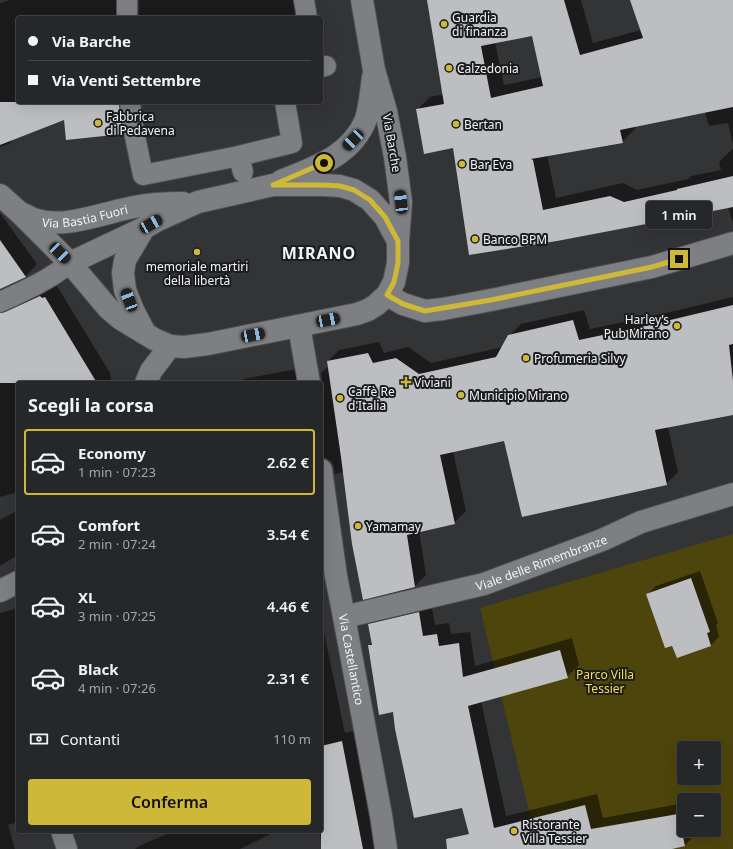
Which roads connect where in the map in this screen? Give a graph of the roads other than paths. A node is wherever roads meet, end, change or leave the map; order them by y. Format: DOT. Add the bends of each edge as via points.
graph roads {
  1 [pos="127,0"];
  2 [pos="304,0"];
  3 [pos="362,0"];
  4 [pos="127,16"];
  5 [pos="307,16"];
  6 [pos="374,70"];
  7 [pos="130,104"];
  8 [pos="285,104"];
  9 [pos="273,185"];
  10 [pos="0,195"];
  11 [pos="198,202"];
  12 [pos="20,213"];
  13 [pos="144,228"];
  14 [pos="398,241"];
  15 [pos="733,243"];
  16 [pos="70,263"];
  17 [pos="387,295"];
  18 [pos="0,302"];
  19 [pos="299,326"];
  20 [pos="145,333"];
  21 [pos="170,346"];
  22 [pos="147,381"];
  23 [pos="309,381"];
  24 [pos="323,484"];
  25 [pos="733,494"];
  26 [pos="16,583"];
  27 [pos="0,591"];
  28 [pos="344,617"];
  29 [pos="62,833"];
  30 [pos="66,849"];
  31 [pos="386,849"];
  1 -- 4 [label="street"];
  2 -- 5 [label="street"];
  3 -- 6 [label="street, Via Barche"];
  6 -- 9 [label="street, Via Barche" via="366,119 353,140 343,151 324,163"];
  6 -- 14 [label="street, Via Barche" via="386,111 395,157 401,202"];
  7 -- 8 [label="street" via="143,175 241,164 292,143"];
  9 -- 11 [label="street"];
  9 -- 14 [label="street" via="324,185 354,190 370,200 385,217"];
  10 -- 12 [label="street, Via Bastia Fuori"];
  11 -- 12 [label="street, Via Bastia Fuori" via="134,207 70,222 38,220"];
  11 -- 13 [label="street, Via Bastia Fuori"];
  12 -- 16 [label="street, Via Bastia Fuori"];
  13 -- 16 [label="street, Via Bastia Fuori"];
  13 -- 20 [label="street" via="125,260 123,273 125,290"];
  14 -- 17 [label="street, Via Barche" via="398,263 394,282"];
  15 -- 17 [label="street" via="652,267 443,309 425,311 403,304"];
  16 -- 18 [label="street" via="26,290"];
  16 -- 20 [label="street, Via Bastia Fuori" via="108,308"];
  17 -- 19 [label="street" via="363,312"];
  19 -- 21 [label="street" via="184,347"];
  19 -- 23 [label="street"];
  20 -- 21 [label="street, Via Bastia Fuori"];
  21 -- 22 [label="street" via="151,371"];
  24 -- 28 [label="street, Via Castellantico"];
  25 -- 28 [label="street, Viale delle Rimembranze" via="641,522 602,540 484,584"];
  26 -- 27 [label="street"];
  28 -- 31 [label="street, Via Castellantico"];
  29 -- 30 [label="street"];
}
